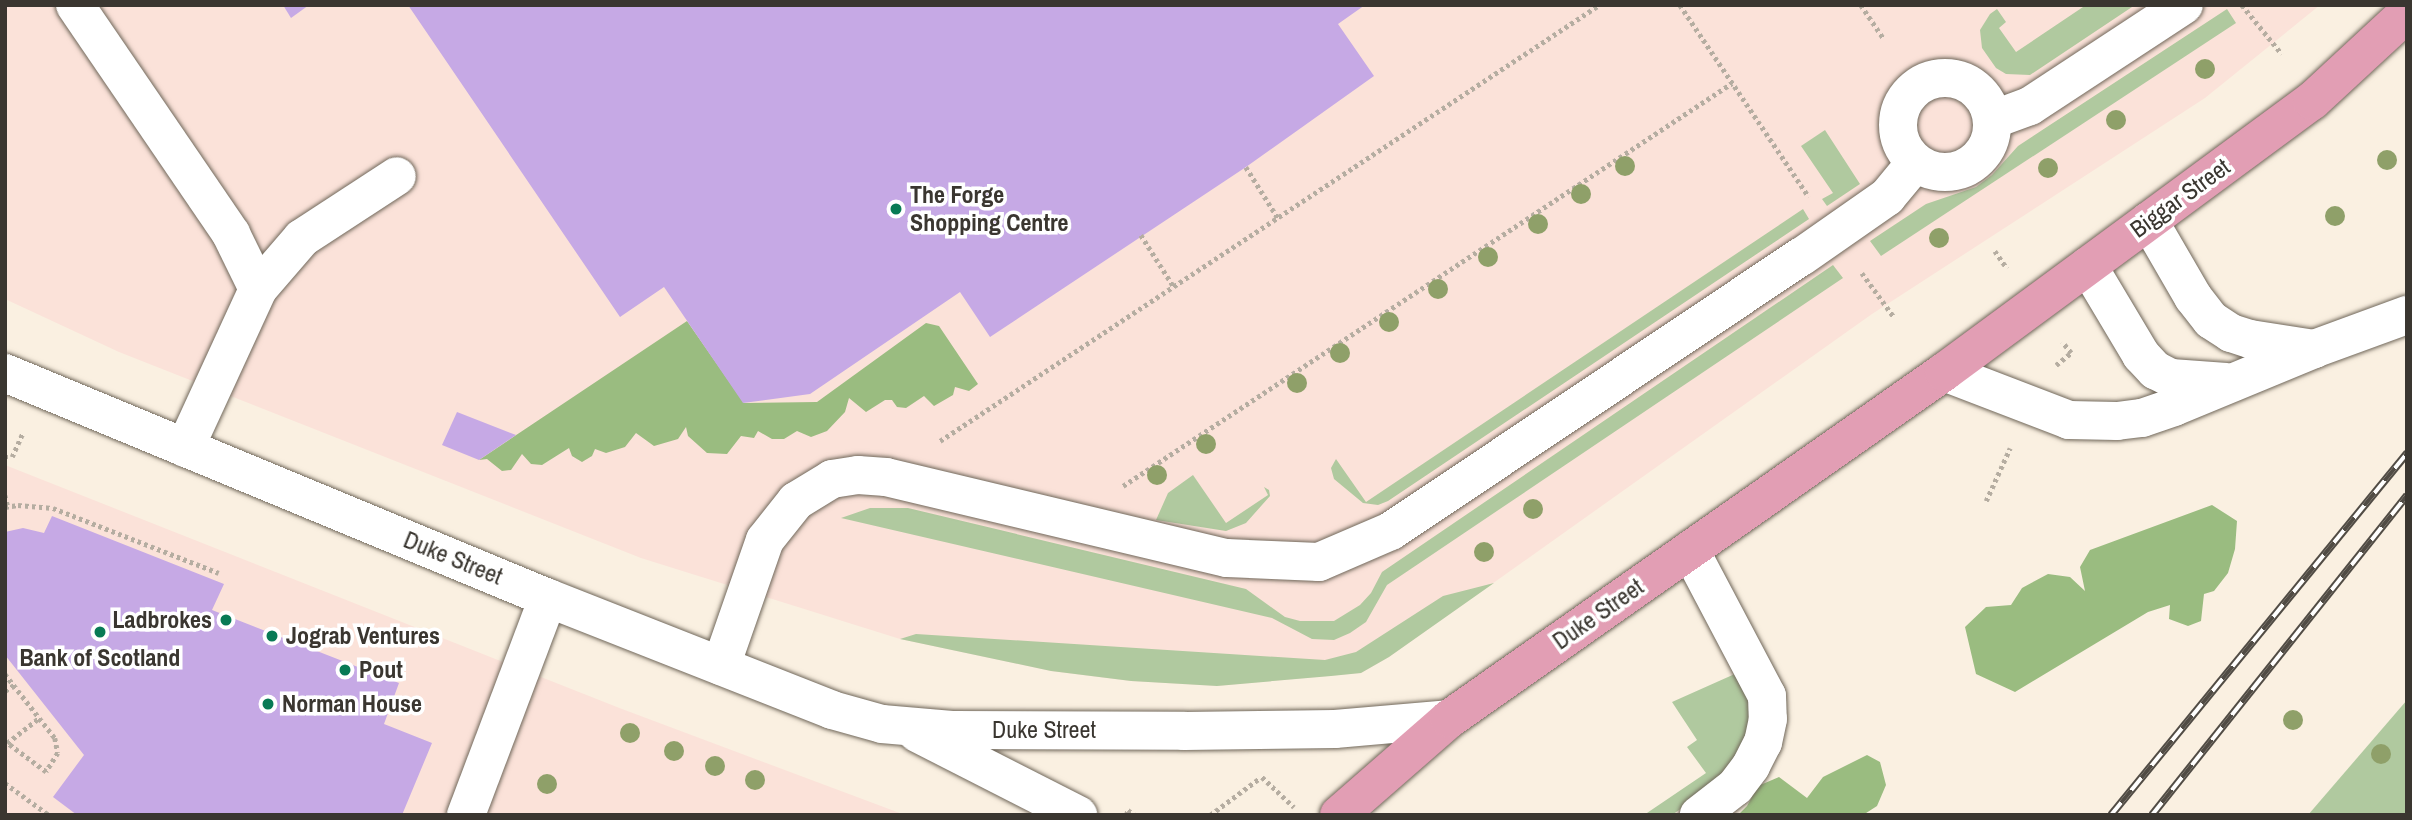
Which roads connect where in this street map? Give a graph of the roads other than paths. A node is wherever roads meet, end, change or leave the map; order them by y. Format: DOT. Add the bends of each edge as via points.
graph roads {
  1 [pos="75,5"];
  2 [pos="2184,5"];
  3 [pos="2407,13"];
  4 [pos="1992,120"];
  5 [pos="1916,162"];
  6 [pos="397,176"];
  7 [pos="2149,221"];
  8 [pos="2088,266"];
  9 [pos="258,289"];
  10 [pos="2407,315"];
  11 [pos="2314,349"];
  12 [pos="1944,372"];
  13 [pos="5,373"];
  14 [pos="2231,383"];
  15 [pos="186,448"];
  16 [pos="1689,550"];
  17 [pos="548,598"];
  18 [pos="721,666"];
  19 [pos="1449,719"];
  20 [pos="906,728"];
  21 [pos="466,815"];
  22 [pos="1077,815"];
  23 [pos="1339,815"];
  24 [pos="1699,815"];
  1 -- 9 [label="street" via="231,234"];
  2 -- 4 [label="street" via="2030,106"];
  3 -- 7 [label="main road, Biggar Street" via="2312,101"];
  4 -- 5 [label="street" via="1990,142 1970,165 1940,173"];
  4 -- 5 [label="street" via="1983,97 1971,86 1957,79 1926,81 1913,89 1898,116 1902,147"];
  5 -- 18 [label="street" via="1887,197 1835,234 1391,531 1319,562 1227,558 886,477 832,479 786,510 765,540"];
  6 -- 9 [label="street" via="302,239"];
  7 -- 8 [label="main road, Biggar Street"];
  7 -- 11 [label="street" via="2211,320 2250,339"];
  8 -- 12 [label="main road, Biggar Street"];
  8 -- 14 [label="street" via="2141,355 2155,370 2171,378"];
  9 -- 15 [label="street"];
  10 -- 11 [label="street"];
  11 -- 14 [label="street"];
  12 -- 14 [label="street" via="2045,412 2095,422 2142,418"];
  12 -- 16 [label="main road, Duke Street"];
  13 -- 15 [label="street, Duke Street"];
  15 -- 17 [label="street, Duke Street"];
  16 -- 19 [label="main road, Duke Street"];
  16 -- 24 [label="street" via="1767,696 1768,719 1751,766 1735,787"];
  17 -- 18 [label="street, Duke Street"];
  17 -- 21 [label="street"];
  18 -- 20 [label="street, Duke Street" via="831,710"];
  19 -- 20 [label="street, Duke Street" via="1335,729 1184,732"];
  19 -- 23 [label="main road"];
  20 -- 22 [label="street, Duke Street"];
}
